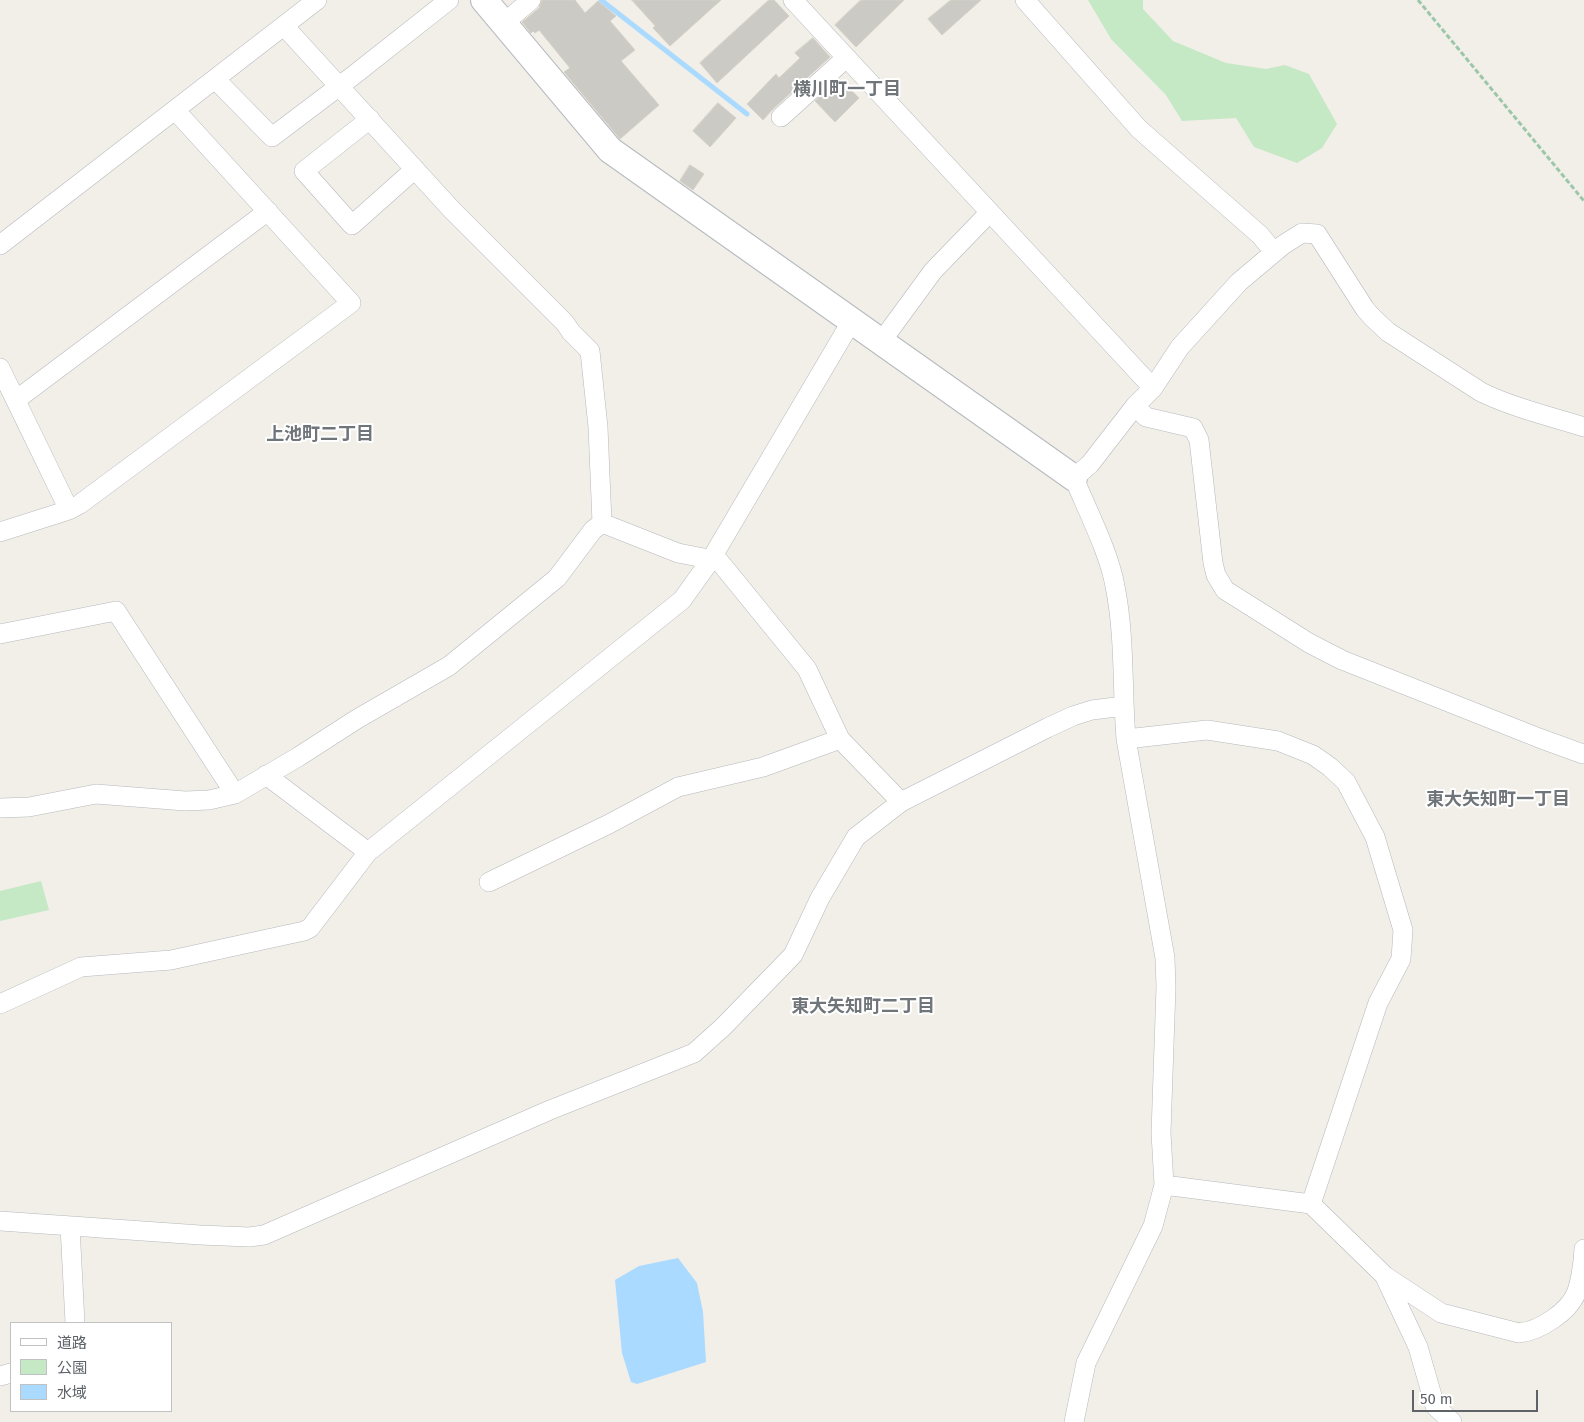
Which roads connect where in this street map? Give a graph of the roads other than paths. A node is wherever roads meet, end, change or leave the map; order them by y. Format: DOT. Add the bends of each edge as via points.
graph roads {
  1 [pos="317,0"];
  2 [pos="449,0"];
  3 [pos="484,0"];
  4 [pos="532,0"];
  5 [pos="792,0"];
  6 [pos="1025,0"];
  7 [pos="504,23"];
  8 [pos="284,26"];
  9 [pos="846,58"];
  10 [pos="214,79"];
  11 [pos="339,86"];
  12 [pos="175,110"];
  13 [pos="781,117"];
  14 [pos="370,119"];
  15 [pos="415,169"];
  16 [pos="268,212"];
  17 [pos="990,212"];
  18 [pos="0,245"];
  19 [pos="1274,252"];
  20 [pos="851,322"];
  21 [pos="881,342"];
  22 [pos="0,368"];
  23 [pos="1153,388"];
  24 [pos="16,400"];
  25 [pos="1135,406"];
  26 [pos="1584,427"];
  27 [pos="1074,478"];
  28 [pos="69,510"];
  29 [pos="602,523"];
  30 [pos="0,532"];
  31 [pos="710,560"];
  32 [pos="0,634"];
  33 [pos="1124,706"];
  34 [pos="840,739"];
  35 [pos="1126,739"];
  36 [pos="1584,754"];
  37 [pos="266,775"];
  38 [pos="234,794"];
  39 [pos="901,802"];
  40 [pos="0,808"];
  41 [pos="368,852"];
  42 [pos="489,882"];
  43 [pos="1,997"];
  44 [pos="1164,1186"];
  45 [pos="1311,1204"];
  46 [pos="0,1221"];
  47 [pos="70,1226"];
  48 [pos="1584,1249"];
  49 [pos="1385,1276"];
  50 [pos="75,1322"];
  51 [pos="1074,1422"];
  52 [pos="1452,1422"];
  1 -- 8 [label="street"];
  2 -- 11 [label="street"];
  3 -- 7 [label="street"];
  4 -- 7 [label="street"];
  5 -- 9 [label="street"];
  6 -- 19 [label="street" via="1138,129 1260,235"];
  7 -- 20 [label="street" via="610,150"];
  8 -- 10 [label="street"];
  8 -- 11 [label="street"];
  9 -- 13 [label="street"];
  9 -- 17 [label="street"];
  10 -- 11 [label="street" via="272,137"];
  10 -- 12 [label="street"];
  11 -- 14 [label="street"];
  12 -- 16 [label="street"];
  12 -- 18 [label="street"];
  14 -- 15 [label="street"];
  14 -- 15 [label="street" via="304,172 352,225"];
  15 -- 29 [label="street" via="590,351 598,427"];
  16 -- 24 [label="street"];
  16 -- 28 [label="street" via="351,303"];
  17 -- 21 [label="street" via="933,271"];
  17 -- 23 [label="street"];
  19 -- 23 [label="street" via="1239,282 1180,347"];
  19 -- 26 [label="street" via="1302,233 1318,234 1365,309 1388,332 1496,400"];
  20 -- 21 [label="street"];
  20 -- 31 [label="street"];
  21 -- 27 [label="street"];
  22 -- 24 [label="street"];
  23 -- 25 [label="street"];
  24 -- 28 [label="street"];
  25 -- 27 [label="street" via="1090,464"];
  25 -- 36 [label="street" via="1146,417 1193,428 1200,440 1212,562 1225,590 1342,660"];
  27 -- 33 [label="street" via="1115,585 1125,683"];
  28 -- 30 [label="street"];
  29 -- 31 [label="street" via="678,553"];
  29 -- 37 [label="street" via="593,530 557,578 449,666"];
  31 -- 34 [label="street" via="719,561 806,669"];
  31 -- 41 [label="street" via="673,608"];
  32 -- 38 [label="street" via="116,611"];
  33 -- 35 [label="street"];
  33 -- 39 [label="street" via="1073,716"];
  34 -- 39 [label="street"];
  34 -- 42 [label="street" via="763,767 678,787"];
  35 -- 44 [label="street" via="1165,958 1161,1133"];
  35 -- 45 [label="street" via="1208,730 1278,741 1313,755 1346,782 1375,837 1403,930 1401,959 1378,1003"];
  37 -- 38 [label="street"];
  37 -- 41 [label="street"];
  38 -- 40 [label="street" via="209,800 185,800 96,794 29,807"];
  39 -- 47 [label="street" via="856,838 820,898 793,955 724,1027 694,1053 507,1128 264,1235 200,1235"];
  41 -- 43 [label="street" via="310,928 304,931 171,960 81,968"];
  44 -- 45 [label="street"];
  44 -- 51 [label="street" via="1153,1226 1086,1363"];
  45 -- 49 [label="street"];
  46 -- 47 [label="street"];
  47 -- 50 [label="street"];
  48 -- 49 [label="street" via="1576,1294 1554,1318 1530,1332 1519,1333 1441,1312"];
  49 -- 52 [label="street" via="1418,1347 1435,1406"];
}
